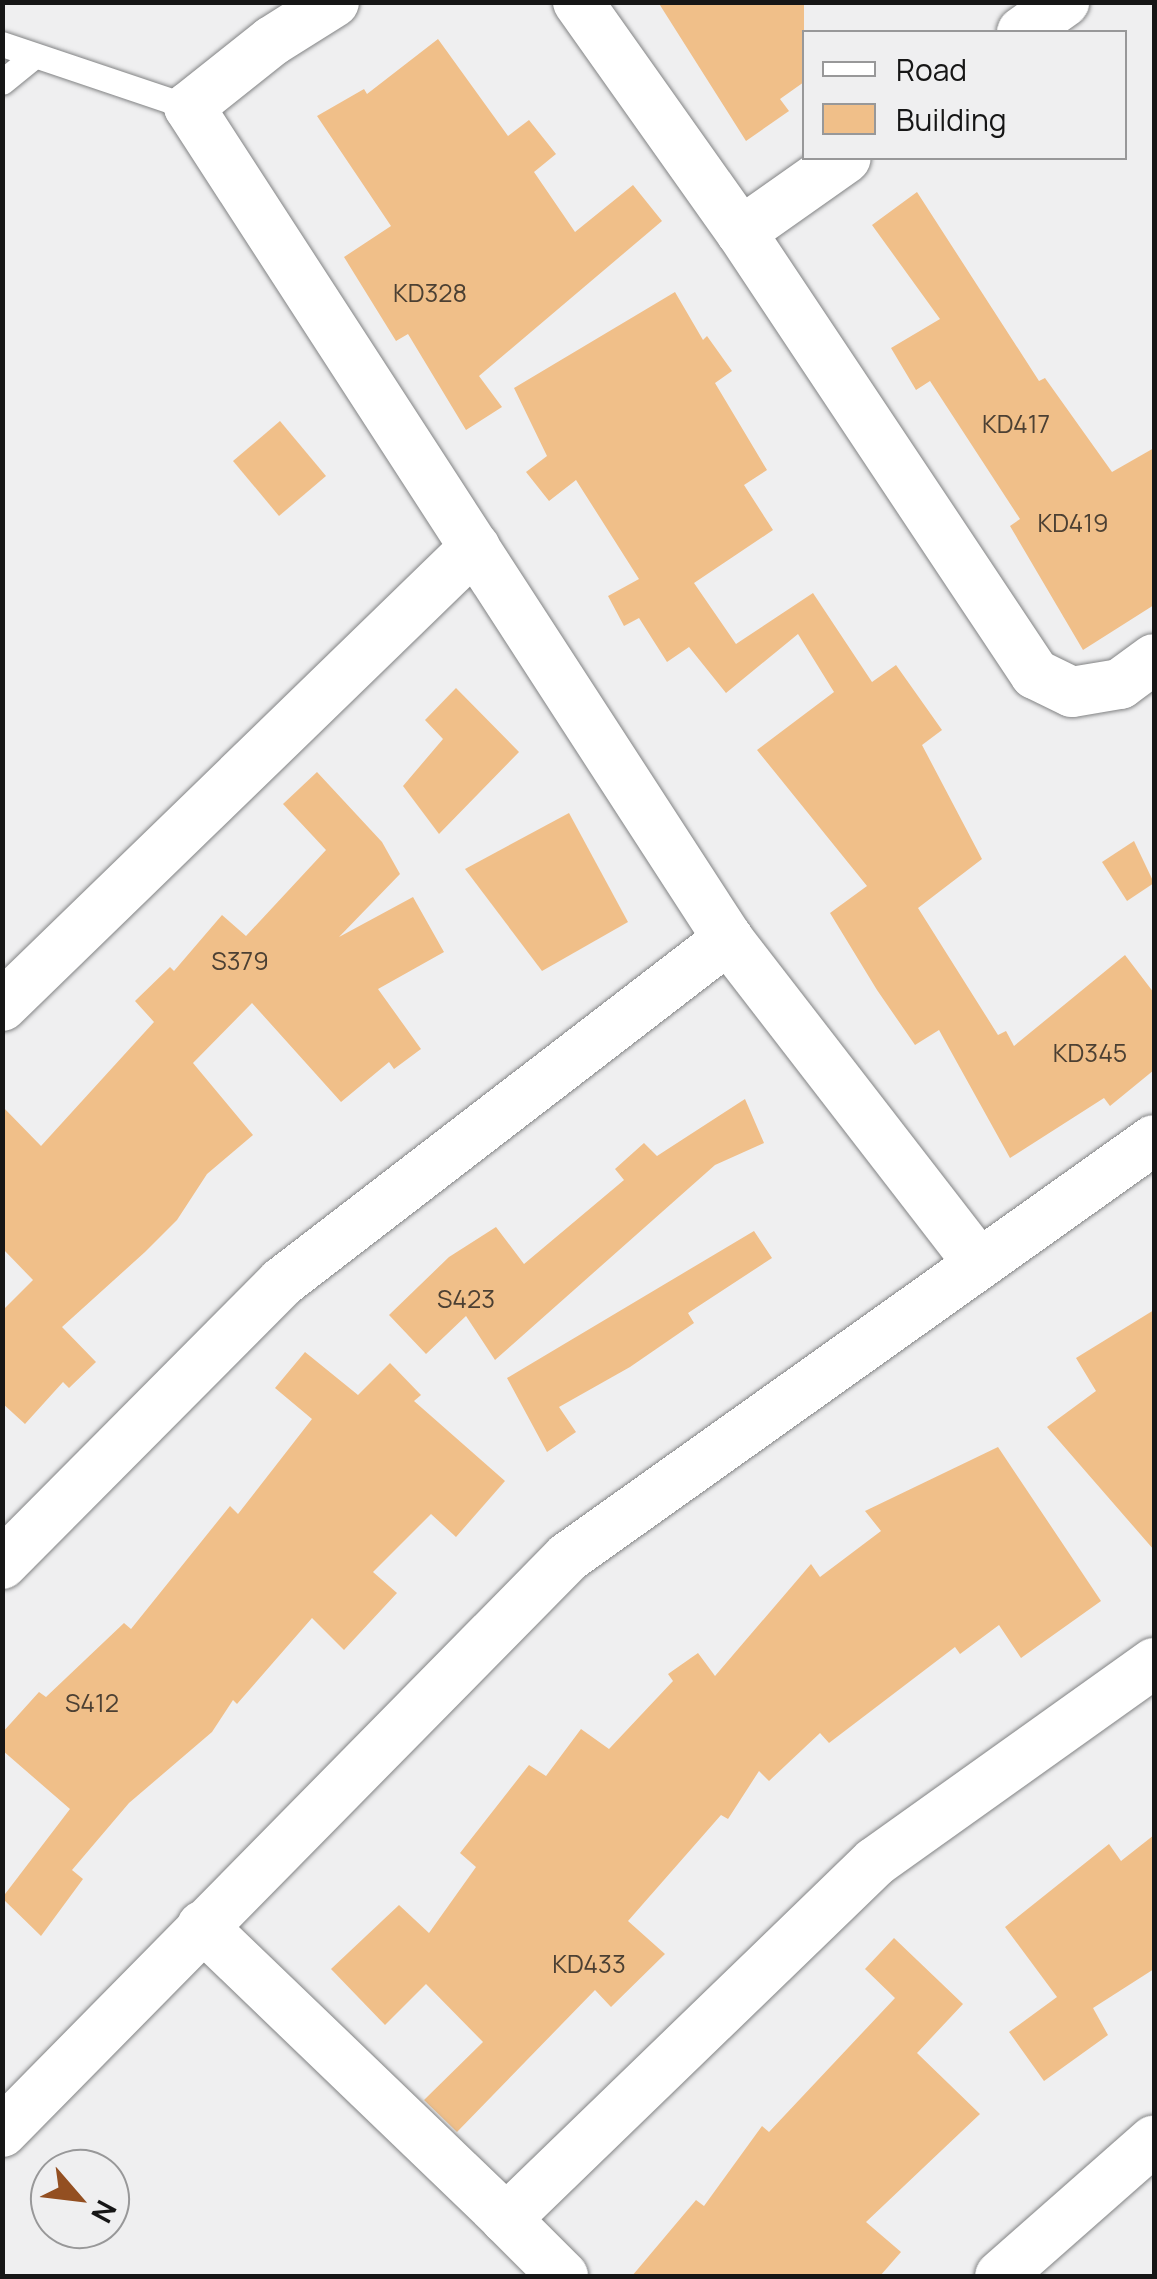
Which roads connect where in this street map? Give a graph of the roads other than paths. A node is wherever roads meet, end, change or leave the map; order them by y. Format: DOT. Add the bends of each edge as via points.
graph roads {
  1 [pos="334,2"];
  2 [pos="578,2"];
  3 [pos="1064,2"];
  4 [pos="1025,30"];
  5 [pos="2,44"];
  6 [pos="32,58"];
  7 [pos="2,82"];
  8 [pos="189,107"];
  9 [pos="843,160"];
  10 [pos="741,232"];
  11 [pos="474,547"];
  12 [pos="1154,659"];
  13 [pos="728,939"];
  14 [pos="2,1006"];
  15 [pos="1154,1140"];
  16 [pos="978,1262"];
  17 [pos="2,1564"];
  18 [pos="1154,1663"];
  19 [pos="202,1926"];
  20 [pos="2,2132"];
  21 [pos="1154,2140"];
  22 [pos="506,2219"];
  23 [pos="563,2276"];
  24 [pos="1000,2276"];
  1 -- 8 [label="street"];
  2 -- 10 [label="street"];
  3 -- 4 [label="street"];
  5 -- 6 [label="lane"];
  6 -- 7 [label="lane"];
  6 -- 8 [label="lane"];
  8 -- 11 [label="street"];
  9 -- 10 [label="street"];
  10 -- 12 [label="street" via="1035,674 1072,692 1120,684"];
  11 -- 13 [label="street"];
  11 -- 14 [label="street"];
  13 -- 16 [label="street"];
  13 -- 17 [label="street" via="282,1282"];
  15 -- 16 [label="street"];
  16 -- 19 [label="street" via="568,1556"];
  18 -- 22 [label="street" via="875,1862"];
  19 -- 20 [label="street"];
  19 -- 22 [label="street"];
  21 -- 24 [label="street"];
  22 -- 23 [label="street"];
}
